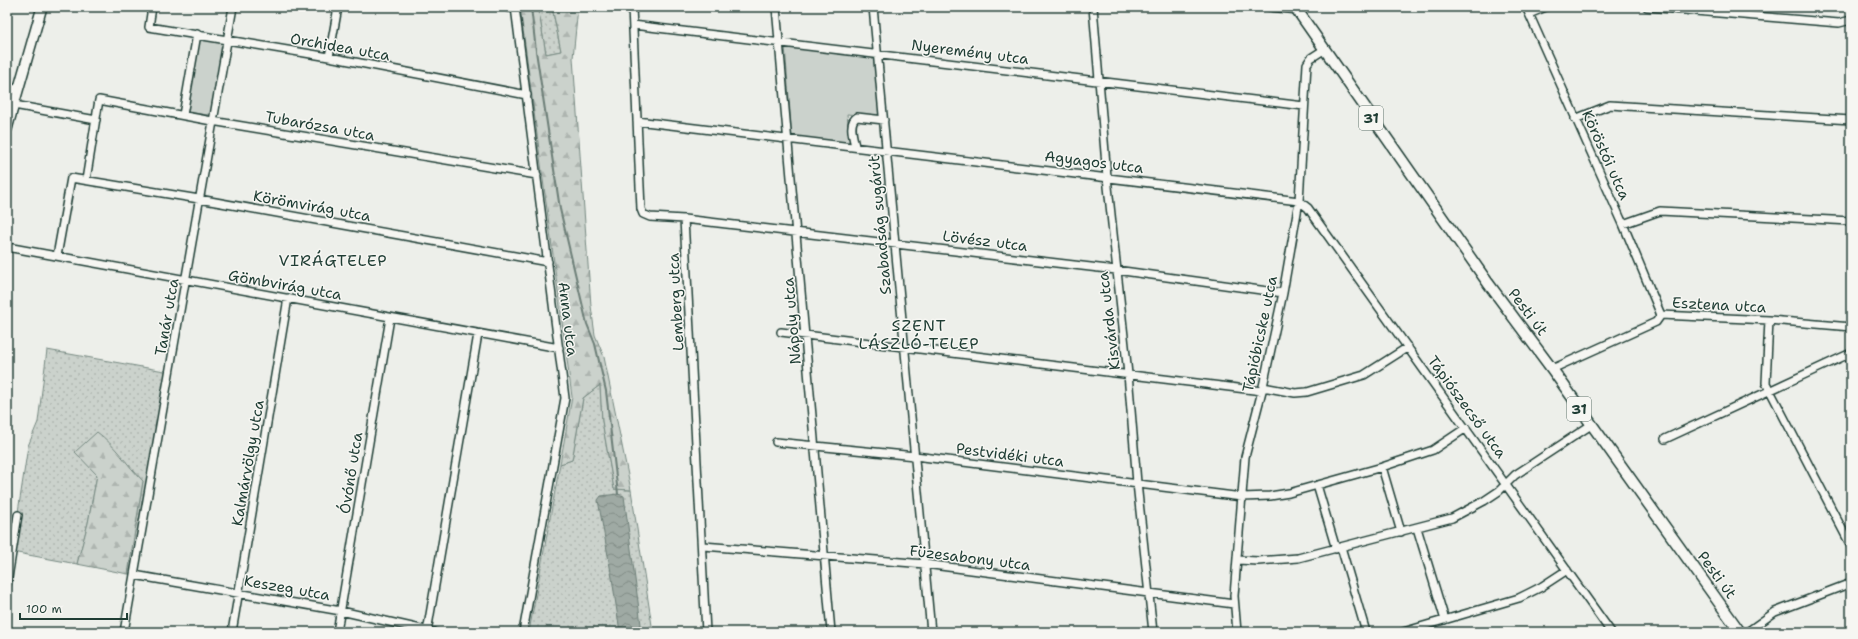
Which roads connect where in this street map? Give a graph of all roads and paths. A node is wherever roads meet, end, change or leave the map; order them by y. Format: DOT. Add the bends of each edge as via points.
graph roads {
  1 [pos="42,7"];
  2 [pos="152,7"];
  3 [pos="233,7"];
  4 [pos="338,7"];
  5 [pos="506,7"];
  6 [pos="632,7"];
  7 [pos="776,7"];
  8 [pos="873,7"];
  9 [pos="1093,7"];
  10 [pos="1270,7"];
  11 [pos="1526,7"];
  12 [pos="1546,7"];
  13 [pos="1647,7"];
  14 [pos="516,8"];
  15 [pos="1297,9"];
  16 [pos="1529,14"];
  17 [pos="1851,20"];
  18 [pos="633,25"];
  19 [pos="197,34"];
  20 [pos="227,40"];
  21 [pos="779,42"];
  22 [pos="1325,49"];
  23 [pos="878,54"];
  24 [pos="330,57"];
  25 [pos="1100,81"];
  26 [pos="19,88"];
  27 [pos="7,90"];
  28 [pos="527,95"];
  29 [pos="14,105"];
  30 [pos="1304,106"];
  31 [pos="183,115"];
  32 [pos="1575,119"];
  33 [pos="96,120"];
  34 [pos="884,120"];
  35 [pos="1851,120"];
  36 [pos="212,121"];
  37 [pos="637,121"];
  38 [pos="7,129"];
  39 [pos="788,139"];
  40 [pos="855,146"];
  41 [pos="886,150"];
  42 [pos="537,175"];
  43 [pos="1107,177"];
  44 [pos="86,180"];
  45 [pos="199,199"];
  46 [pos="1299,201"];
  47 [pos="684,219"];
  48 [pos="1851,221"];
  49 [pos="1623,224"];
  50 [pos="797,232"];
  51 [pos="895,244"];
  52 [pos="7,246"];
  53 [pos="57,256"];
  54 [pos="548,262"];
  55 [pos="1116,270"];
  56 [pos="187,280"];
  57 [pos="1283,293"];
  58 [pos="288,298"];
  59 [pos="1661,315"];
  60 [pos="390,318"];
  61 [pos="1769,320"];
  62 [pos="1851,327"];
  63 [pos="781,332"];
  64 [pos="478,334"];
  65 [pos="806,335"];
  66 [pos="905,347"];
  67 [pos="1408,347"];
  68 [pos="559,348"];
  69 [pos="1851,353"];
  70 [pos="1552,369"];
  71 [pos="1128,374"];
  72 [pos="1262,389"];
  73 [pos="1769,390"];
  74 [pos="1591,425"];
  75 [pos="1466,428"];
  76 [pos="1665,439"];
  77 [pos="776,442"];
  78 [pos="816,445"];
  79 [pos="915,456"];
  80 [pos="1382,467"];
  81 [pos="1137,483"];
  82 [pos="1506,484"];
  83 [pos="1317,485"];
  84 [pos="1242,497"];
  85 [pos="18,515"];
  86 [pos="1417,528"];
  87 [pos="1401,532"];
  88 [pos="703,546"];
  89 [pos="1851,546"];
  90 [pos="1338,548"];
  91 [pos="826,556"];
  92 [pos="1237,560"];
  93 [pos="925,564"];
  94 [pos="1567,570"];
  95 [pos="134,575"];
  96 [pos="1851,583"];
  97 [pos="7,584"];
  98 [pos="239,593"];
  99 [pos="1149,593"];
  100 [pos="1234,604"];
  101 [pos="341,611"];
  102 [pos="1445,620"];
  103 [pos="124,632"];
  104 [pos="232,632"];
  105 [pos="337,632"];
  106 [pos="430,632"];
  107 [pos="523,632"];
  108 [pos="706,632"];
  109 [pos="831,632"];
  110 [pos="931,632"];
  111 [pos="1153,632"];
  112 [pos="1237,632"];
  113 [pos="1366,632"];
  114 [pos="1402,632"];
  115 [pos="1610,632"];
  116 [pos="1740,632"];
  117 [pos="1747,632"];
  1 -- 26 [label="main road"];
  2 -- 19 [label="street, Orchidea utca" via="149,27"];
  3 -- 20 [label="street, Tanár utca"];
  4 -- 24 [label="street"];
  5 -- 14 [label="street"];
  6 -- 18 [label="street"];
  7 -- 21 [label="street, Nápoly utca"];
  8 -- 23 [label="street, Szabadság sugárút"];
  9 -- 25 [label="street, Kisvárda utca"];
  10 -- 15 [label="street"];
  11 -- 16 [label="street, Köröstói utca"];
  12 -- 16 [label="street"];
  13 -- 17 [label="street" via="1839,23"];
  14 -- 28 [label="street, Anna utca"];
  15 -- 22 [label="main road, Pesti út / 31"];
  16 -- 32 [label="street, Köröstói utca"];
  18 -- 21 [label="street, Nyeremény utca"];
  18 -- 37 [label="street"];
  19 -- 20 [label="street, Orchidea utca"];
  19 -- 31 [label="street"];
  20 -- 24 [label="street, Orchidea utca"];
  20 -- 36 [label="street, Tanár utca"];
  21 -- 23 [label="street, Nyeremény utca"];
  21 -- 39 [label="street, Nápoly utca"];
  22 -- 30 [label="street, Tápióbicske utca" via="1311,58 1307,64"];
  22 -- 70 [label="main road, Pesti út / 31" via="1488,283"];
  23 -- 25 [label="street, Nyeremény utca"];
  23 -- 34 [label="street, Szabadság sugárút"];
  24 -- 28 [label="street, Orchidea utca"];
  25 -- 30 [label="street, Nyeremény utca"];
  25 -- 43 [label="street, Kisvárda utca"];
  26 -- 27 [label="street"];
  26 -- 29 [label="main road"];
  28 -- 42 [label="street, Anna utca"];
  29 -- 33 [label="street"];
  29 -- 38 [label="main road"];
  30 -- 46 [label="street, Tápióbicske utca"];
  31 -- 33 [label="street, Tubarózsa utca" via="99,100"];
  31 -- 36 [label="street, Tubarózsa utca"];
  32 -- 35 [label="street" via="1610,105"];
  32 -- 49 [label="street, Köröstói utca"];
  33 -- 44 [label="street"];
  34 -- 40 [label="street" via="857,117 854,119 852,123"];
  34 -- 41 [label="street, Szabadság sugárút"];
  36 -- 42 [label="street, Tubarózsa utca"];
  36 -- 45 [label="street, Tanár utca"];
  37 -- 39 [label="street"];
  37 -- 47 [label="street" via="643,214 650,217"];
  39 -- 40 [label="street"];
  39 -- 50 [label="street, Nápoly utca"];
  40 -- 41 [label="street, Agyagos utca"];
  41 -- 43 [label="street, Agyagos utca"];
  41 -- 51 [label="street, Szabadság sugárút"];
  42 -- 54 [label="street, Anna utca"];
  43 -- 46 [label="street, Agyagos utca"];
  43 -- 55 [label="street, Kisvárda utca"];
  44 -- 45 [label="street, Körömvirág utca"];
  44 -- 53 [label="street, Körömvirág utca" via="71,178"];
  45 -- 54 [label="street, Körömvirág utca"];
  45 -- 56 [label="street, Tanár utca"];
  46 -- 57 [label="street, Tápióbicske utca"];
  46 -- 67 [label="street, Tápiószecső utca" via="1308,208"];
  47 -- 50 [label="street, Lövész utca"];
  47 -- 88 [label="street, Lemberg utca"];
  48 -- 49 [label="street" via="1660,211"];
  49 -- 59 [label="street, Köröstói utca"];
  50 -- 51 [label="street, Lövész utca"];
  50 -- 65 [label="street, Nápoly utca"];
  51 -- 55 [label="street, Lövész utca"];
  51 -- 66 [label="street, Szabadság sugárút"];
  52 -- 53 [label="street, Gömbvirág utca"];
  53 -- 56 [label="street, Gömbvirág utca"];
  54 -- 68 [label="street, Anna utca"];
  55 -- 57 [label="street, Lövész utca"];
  55 -- 71 [label="street, Kisvárda utca"];
  56 -- 58 [label="street, Gömbvirág utca"];
  56 -- 95 [label="street, Tanár utca"];
  57 -- 72 [label="street, Tápióbicske utca"];
  58 -- 60 [label="street, Gömbvirág utca"];
  58 -- 98 [label="street, Kalmárvölgy utca"];
  59 -- 61 [label="street, Esztena utca"];
  59 -- 70 [label="street, Esztena utca" via="1656,322"];
  60 -- 64 [label="street, Gömbvirág utca"];
  60 -- 101 [label="street, Óvónő utca"];
  61 -- 62 [label="street, Esztena utca"];
  61 -- 73 [label="street" via="1766,383"];
  63 -- 65 [label="street"];
  64 -- 68 [label="street, Gömbvirág utca"];
  64 -- 106 [label="street"];
  65 -- 66 [label="street"];
  65 -- 78 [label="street, Nápoly utca"];
  66 -- 71 [label="street"];
  66 -- 79 [label="street, Szabadság sugárút"];
  67 -- 72 [label="street" via="1360,376 1308,392"];
  67 -- 75 [label="street, Tápiószecső utca"];
  68 -- 107 [label="street, Anna utca" via="565,398"];
  69 -- 73 [label="street"];
  70 -- 74 [label="main road, Pesti út / 31"];
  71 -- 72 [label="street"];
  71 -- 81 [label="street, Kisvárda utca"];
  72 -- 84 [label="street, Tápióbicske utca" via="1247,443"];
  73 -- 76 [label="street"];
  73 -- 89 [label="street"];
  74 -- 82 [label="street" via="1514,475"];
  74 -- 116 [label="main road, Pesti út / 31"];
  75 -- 80 [label="street, Pestvidéki utca" via="1433,450"];
  75 -- 82 [label="street, Tápiószecső utca"];
  77 -- 78 [label="street, Pestvidéki utca"];
  78 -- 79 [label="street, Pestvidéki utca"];
  78 -- 91 [label="street, Nápoly utca"];
  79 -- 81 [label="street, Pestvidéki utca"];
  79 -- 93 [label="street, Szabadság sugárút"];
  80 -- 83 [label="street, Pestvidéki utca"];
  80 -- 87 [label="street"];
  81 -- 84 [label="street, Pestvidéki utca"];
  81 -- 99 [label="street, Kisvárda utca"];
  82 -- 86 [label="street" via="1489,498 1452,518"];
  82 -- 94 [label="street, Tápiószecső utca"];
  83 -- 84 [label="street, Pestvidéki utca" via="1270,496"];
  83 -- 90 [label="street"];
  84 -- 92 [label="street, Tápióbicske utca"];
  85 -- 97 [label="street"];
  86 -- 87 [label="street"];
  86 -- 102 [label="street"];
  87 -- 90 [label="street"];
  88 -- 91 [label="street, Füzesabony utca"];
  88 -- 108 [label="street, Lemberg utca"];
  90 -- 92 [label="street" via="1278,561"];
  90 -- 113 [label="street"];
  91 -- 93 [label="street, Füzesabony utca"];
  91 -- 109 [label="street, Nápoly utca"];
  92 -- 100 [label="street, Tápióbicske utca"];
  93 -- 99 [label="street, Füzesabony utca"];
  93 -- 110 [label="street, Szabadság sugárút"];
  94 -- 102 [label="street" via="1518,598"];
  94 -- 115 [label="street, Tápiószecső utca"];
  95 -- 98 [label="street, Keszeg utca"];
  95 -- 103 [label="street, Tanár utca"];
  96 -- 117 [label="street" via="1775,612"];
  98 -- 101 [label="street, Keszeg utca"];
  98 -- 104 [label="street, Kalmárvölgy utca"];
  99 -- 100 [label="street, Füzesabony utca"];
  99 -- 111 [label="street, Kisvárda utca"];
  100 -- 112 [label="street, Tápióbicske utca"];
  101 -- 105 [label="street, Óvónő utca"];
  101 -- 106 [label="street, Keszeg utca"];
  102 -- 114 [label="street"];
}
